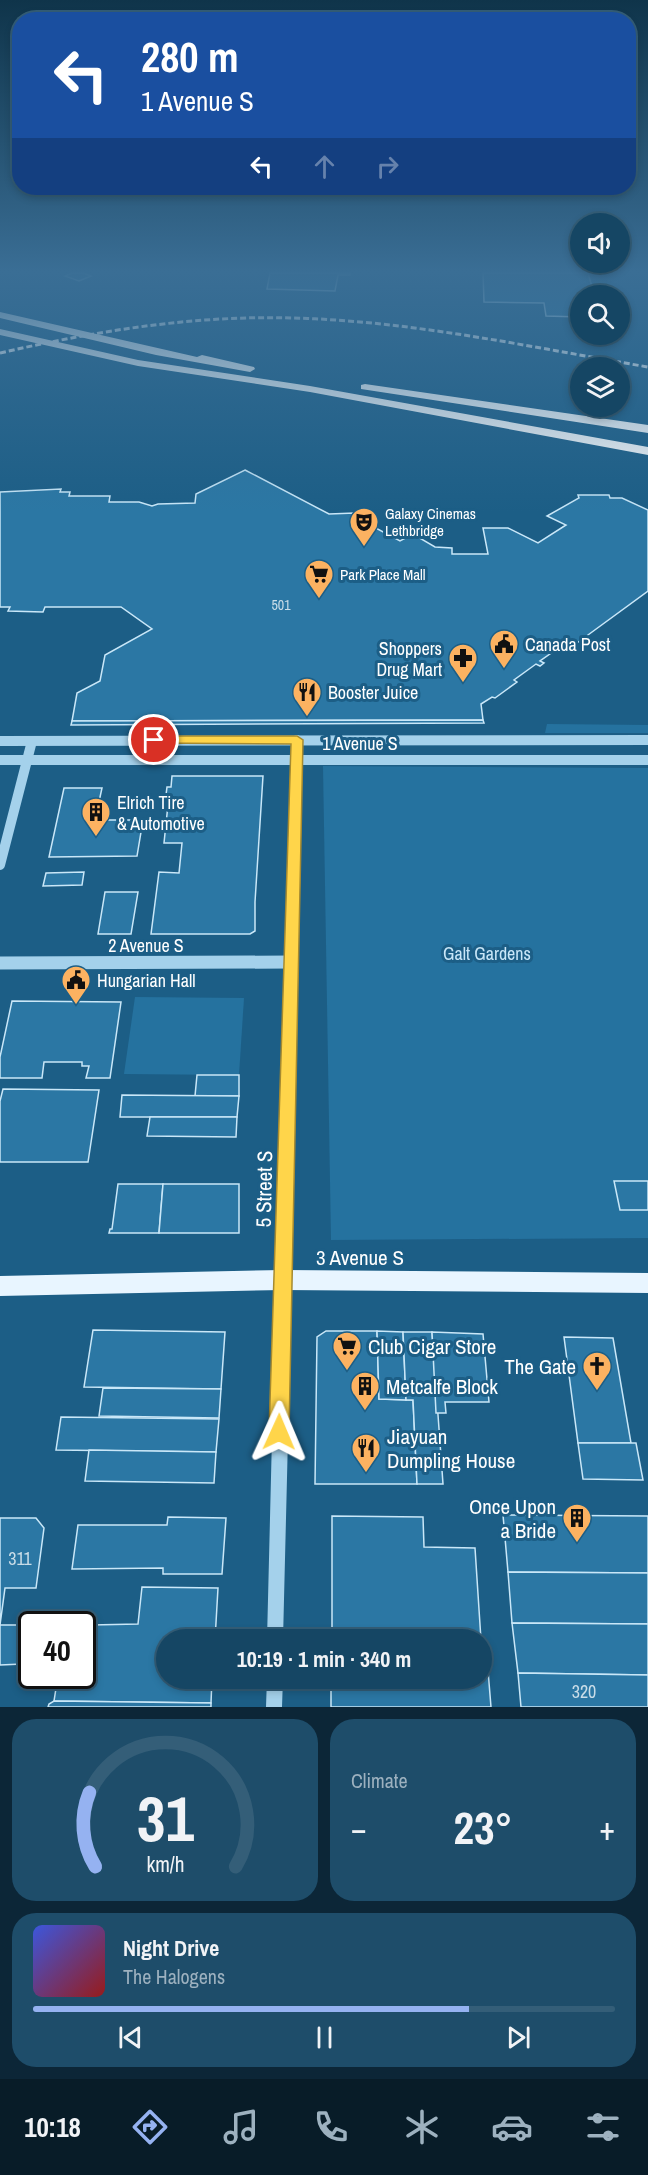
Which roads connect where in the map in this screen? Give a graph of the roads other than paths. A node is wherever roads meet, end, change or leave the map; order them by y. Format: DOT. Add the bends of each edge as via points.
graph roads {
  1 [pos="92,353"];
  2 [pos="116,353"];
  3 [pos="160,353"];
  4 [pos="179,353"];
  5 [pos="250,369"];
  6 [pos="310,388"];
  7 [pos="648,427"];
  8 [pos="648,440"];
  9 [pos="648,451"];
  10 [pos="297,740"];
  11 [pos="648,740"];
  12 [pos="0,741"];
  13 [pos="32,741"];
  14 [pos="0,760"];
  15 [pos="27,760"];
  16 [pos="297,760"];
  17 [pos="648,760"];
  18 [pos="0,865"];
  19 [pos="0,963"];
  20 [pos="291,963"];
  21 [pos="283,1280"];
  22 [pos="648,1283"];
  23 [pos="0,1286"];
  24 [pos="275,1629"];
  25 [pos="275,1689"];
  26 [pos="274,1707"];
  1 -- 6 [label="highway"];
  2 -- 6 [label="highway"];
  3 -- 5 [label="highway"];
  4 -- 5 [label="highway"];
  5 -- 7 [label="highway"];
  6 -- 8 [label="highway"];
  6 -- 9 [label="highway"];
  10 -- 11 [label="street, 1 Avenue S"];
  10 -- 13 [label="street, 1 Avenue S"];
  10 -- 16 [label="street, 5 Street S"];
  12 -- 13 [label="street, 1 Avenue S"];
  13 -- 15 [label="street"];
  14 -- 15 [label="street, 1 Avenue S"];
  15 -- 16 [label="street, 1 Avenue S"];
  15 -- 18 [label="street"];
  16 -- 17 [label="street, 1 Avenue S"];
  16 -- 20 [label="street, 5 Street S"];
  19 -- 20 [label="street, 2 Avenue S"];
  20 -- 21 [label="street, 5 Street S"];
  21 -- 22 [label="main road, 3 Avenue S"];
  21 -- 23 [label="main road, 3 Avenue S"];
  21 -- 24 [label="street, 5 Street S"];
  25 -- 26 [label="street"];
}
